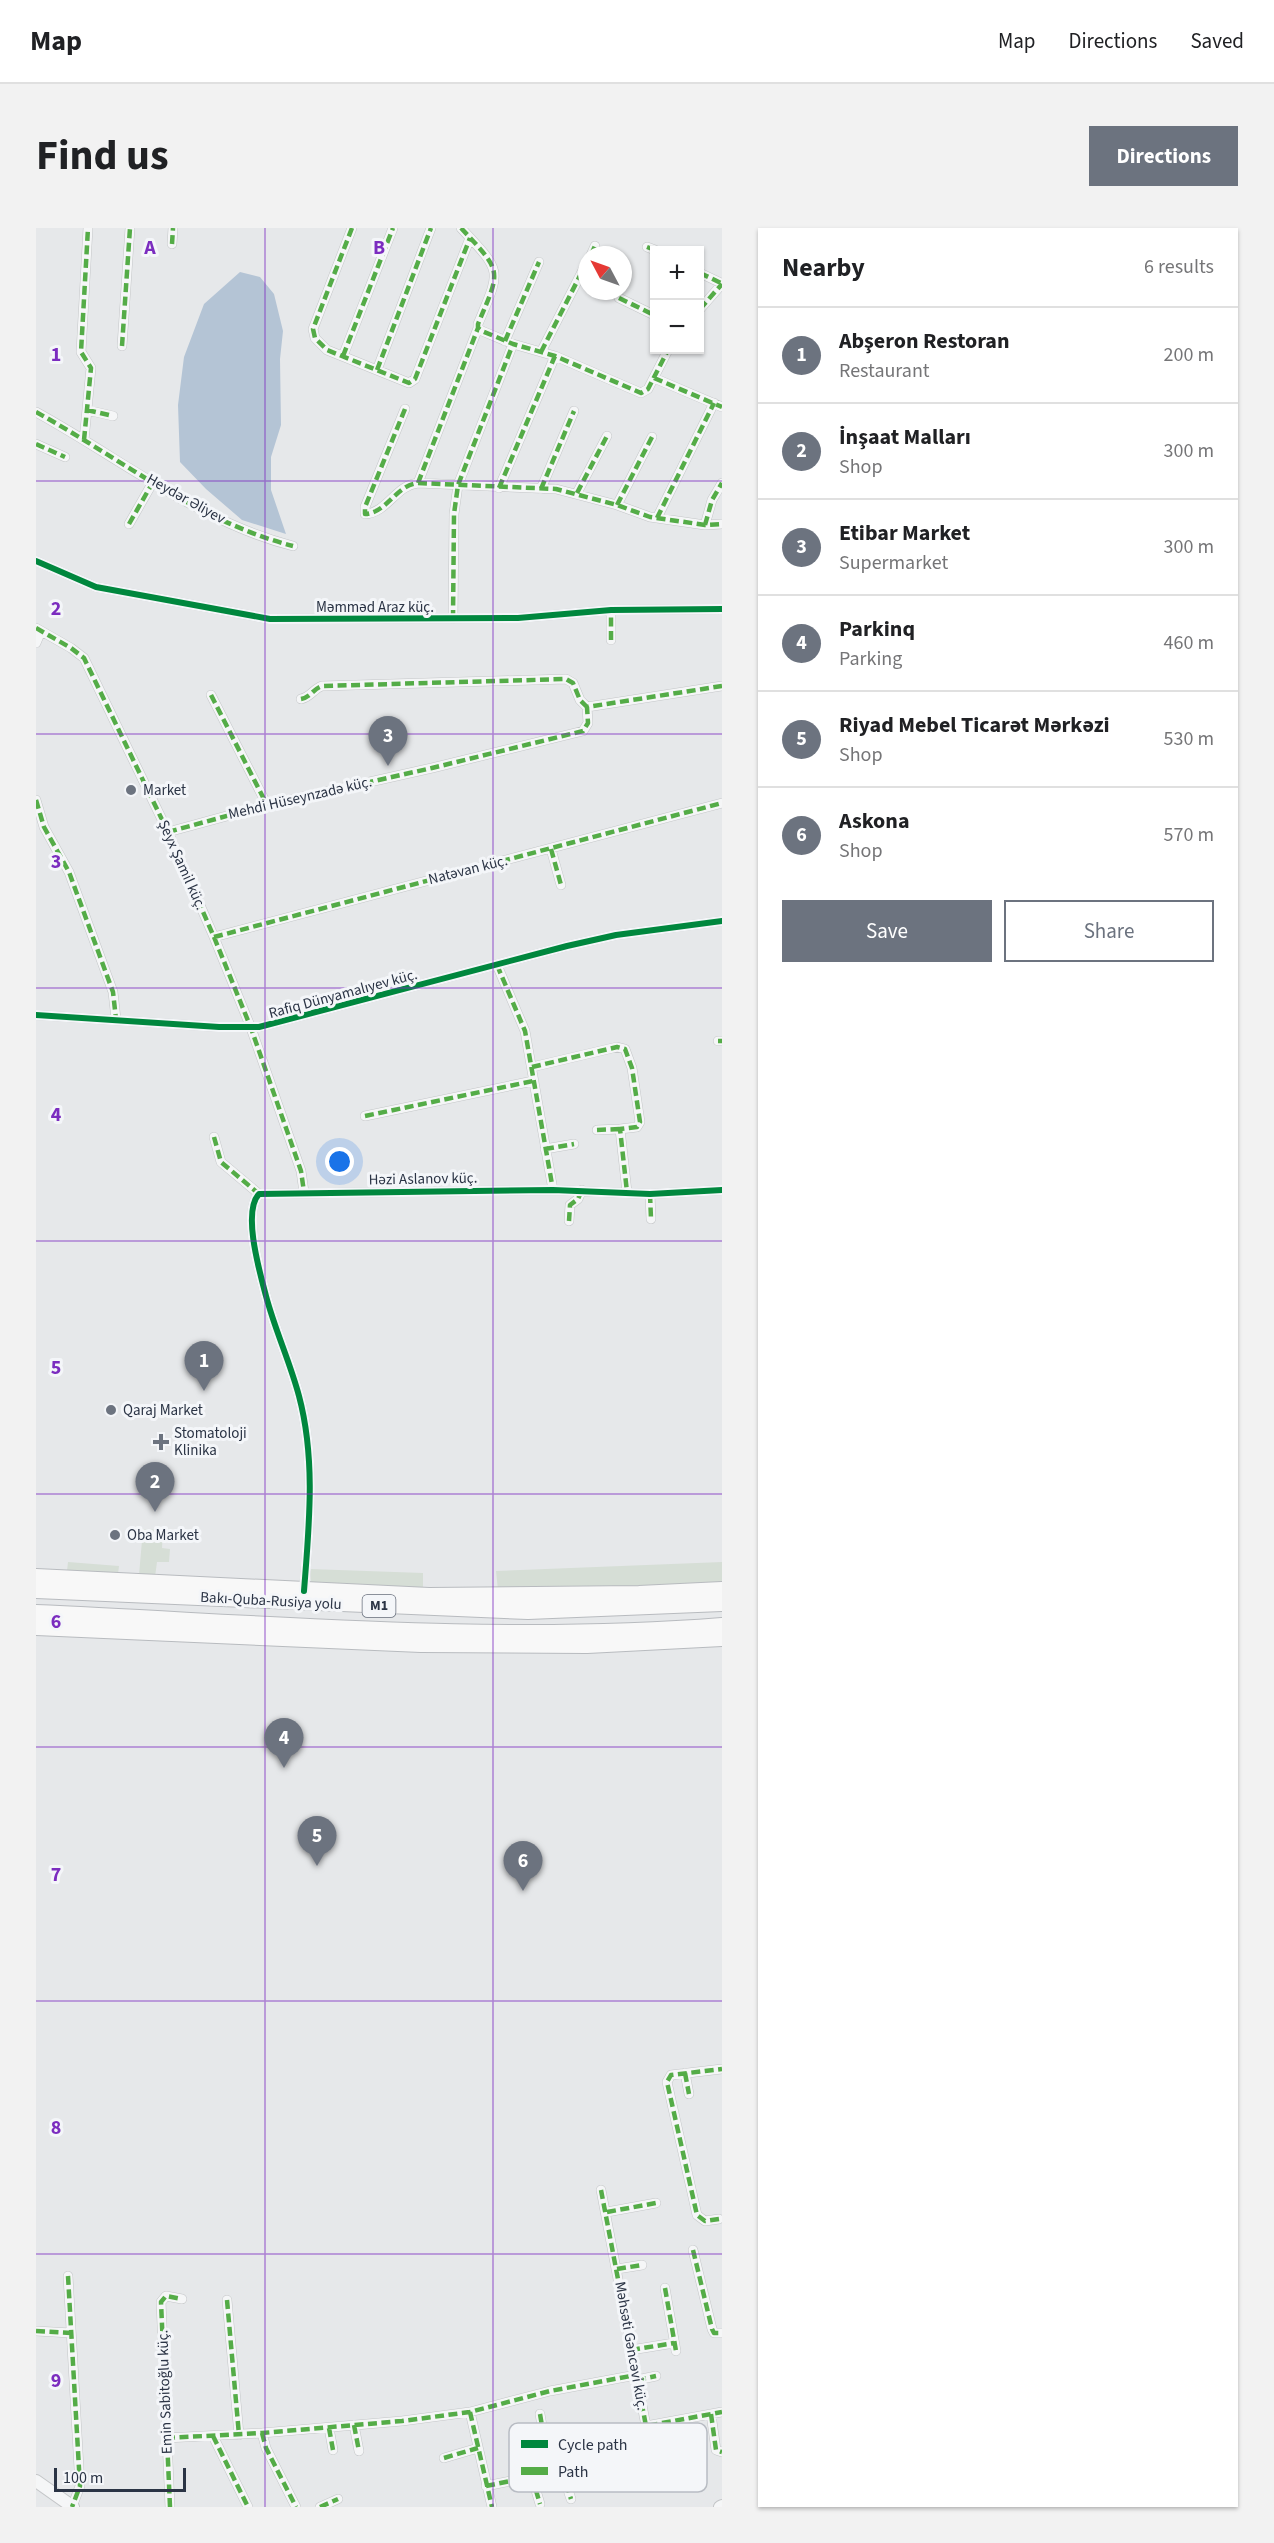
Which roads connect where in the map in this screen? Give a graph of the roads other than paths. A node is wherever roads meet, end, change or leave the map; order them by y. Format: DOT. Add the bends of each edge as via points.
graph roads {
  1 [pos="88,228"];
  2 [pos="130,228"];
  3 [pos="172,228"];
  4 [pos="352,228"];
  5 [pos="393,228"];
  6 [pos="431,228"];
  7 [pos="461,228"];
  8 [pos="470,238"];
  9 [pos="172,244"];
  10 [pos="539,261"];
  11 [pos="704,276"];
  12 [pos="578,280"];
  13 [pos="721,284"];
  14 [pos="623,300"];
  15 [pos="704,303"];
  16 [pos="650,313"];
  17 [pos="478,328"];
  18 [pos="509,342"];
  19 [pos="122,346"];
  20 [pos="541,352"];
  21 [pos="666,354"];
  22 [pos="343,356"];
  23 [pos="555,356"];
  24 [pos="377,370"];
  25 [pos="654,378"];
  26 [pos="718,405"];
  27 [pos="405,409"];
  28 [pos="87,410"];
  29 [pos="574,411"];
  30 [pos="37,416"];
  31 [pos="113,416"];
  32 [pos="607,436"];
  33 [pos="651,437"];
  34 [pos="84,440"];
  35 [pos="36,444"];
  36 [pos="65,457"];
  37 [pos="153,482"];
  38 [pos="418,483"];
  39 [pos="722,483"];
  40 [pos="458,485"];
  41 [pos="499,488"];
  42 [pos="541,489"];
  43 [pos="577,493"];
  44 [pos="617,505"];
  45 [pos="657,518"];
  46 [pos="129,524"];
  47 [pos="722,524"];
  48 [pos="705,525"];
  49 [pos="293,546"];
  50 [pos="36,561"];
  51 [pos="722,609"];
  52 [pos="611,610"];
  53 [pos="453,619"];
  54 [pos="38,629"];
  55 [pos="610,640"];
  56 [pos="36,643"];
  57 [pos="722,686"];
  58 [pos="211,695"];
  59 [pos="301,699"];
  60 [pos="587,707"];
  61 [pos="36,800"];
  62 [pos="722,803"];
  63 [pos="267,805"];
  64 [pos="168,832"];
  65 [pos="551,849"];
  66 [pos="561,885"];
  67 [pos="722,921"];
  68 [pos="214,937"];
  69 [pos="497,965"];
  70 [pos="36,1015"];
  71 [pos="116,1019"];
  72 [pos="251,1028"];
  73 [pos="532,1067"];
  74 [pos="533,1081"];
  75 [pos="365,1116"];
  76 [pos="620,1129"];
  77 [pos="597,1131"];
  78 [pos="214,1137"];
  79 [pos="574,1144"];
  80 [pos="545,1149"];
  81 [pos="553,1190"];
  82 [pos="582,1190"];
  83 [pos="722,1190"];
  84 [pos="304,1192"];
  85 [pos="627,1192"];
  86 [pos="259,1194"];
  87 [pos="650,1194"];
  88 [pos="651,1219"];
  89 [pos="568,1221"];
  90 [pos="36,1577"];
  91 [pos="36,1590"];
  92 [pos="722,1590"];
  93 [pos="304,1591"];
  94 [pos="722,1603"];
  95 [pos="36,1612"];
  96 [pos="722,1626"];
  97 [pos="36,1627"];
  98 [pos="722,1638"];
  99 [pos="722,2068"];
  100 [pos="685,2073"];
  101 [pos="689,2094"];
  102 [pos="601,2190"];
  103 [pos="656,2203"];
  104 [pos="607,2212"];
  105 [pos="719,2219"];
  106 [pos="693,2250"];
  107 [pos="642,2265"];
  108 [pos="617,2269"];
  109 [pos="68,2276"];
  110 [pos="665,2288"];
  111 [pos="182,2299"];
  112 [pos="227,2300"];
  113 [pos="36,2331"];
  114 [pos="71,2333"];
  115 [pos="722,2333"];
  116 [pos="631,2350"];
  117 [pos="656,2376"];
  118 [pos="636,2378"];
  119 [pos="470,2412"];
  120 [pos="722,2412"];
  121 [pos="540,2414"];
  122 [pos="711,2414"];
  123 [pos="542,2423"];
  124 [pos="645,2423"];
  125 [pos="662,2423"];
  126 [pos="354,2425"];
  127 [pos="329,2428"];
  128 [pos="262,2433"];
  129 [pos="239,2435"];
  130 [pos="213,2436"];
  131 [pos="166,2438"];
  132 [pos="478,2448"];
  133 [pos="333,2450"];
  134 [pos="359,2451"];
  135 [pos="722,2452"];
  136 [pos="444,2458"];
  137 [pos="36,2481"];
  138 [pos="509,2482"];
  139 [pos="486,2486"];
  140 [pos="536,2492"];
  141 [pos="569,2492"];
  142 [pos="338,2499"];
  143 [pos="571,2499"];
  144 [pos="540,2504"];
  145 [pos="73,2507"];
  146 [pos="170,2507"];
  147 [pos="248,2507"];
  148 [pos="296,2507"];
  149 [pos="320,2507"];
  150 [pos="492,2507"];
  1 -- 28 [label="street" via="81,352 91,368"];
  2 -- 19 [label="street"];
  3 -- 9 [label="street"];
  4 -- 22 [label="street" via="313,329 315,338 327,350"];
  5 -- 22 [label="street"];
  6 -- 24 [label="street"];
  7 -- 8 [label="street"];
  8 -- 17 [label="street" via="490,261 496,276"];
  8 -- 24 [label="street" via="416,379 409,383"];
  10 -- 18 [label="street"];
  11 -- 13 [label="street"];
  12 -- 20 [label="street"];
  13 -- 15 [label="street"];
  14 -- 16 [label="street"];
  17 -- 18 [label="street"];
  17 -- 38 [label="street"];
  18 -- 20 [label="street"];
  18 -- 40 [label="street"];
  20 -- 23 [label="street"];
  21 -- 25 [label="street"];
  22 -- 24 [label="street"];
  23 -- 25 [label="street" via="641,393"];
  23 -- 41 [label="street"];
  25 -- 26 [label="street"];
  26 -- 45 [label="street"];
  27 -- 38 [label="street" via="364,513 374,512 404,487"];
  28 -- 31 [label="street"];
  28 -- 34 [label="street"];
  29 -- 42 [label="street"];
  30 -- 34 [label="street, Heydər Əliyev"];
  32 -- 43 [label="street"];
  33 -- 44 [label="street"];
  34 -- 37 [label="street, Heydər Əliyev"];
  35 -- 36 [label="street"];
  37 -- 46 [label="street"];
  37 -- 49 [label="street, Heydər Əliyev" via="241,530"];
  38 -- 40 [label="street"];
  39 -- 48 [label="street"];
  40 -- 41 [label="street"];
  40 -- 53 [label="street"];
  41 -- 42 [label="street"];
  42 -- 43 [label="street"];
  43 -- 44 [label="street"];
  44 -- 45 [label="street"];
  45 -- 48 [label="street"];
  47 -- 48 [label="street"];
  50 -- 53 [label="street, Məmməd Araz küç." via="96,587 270,619"];
  51 -- 52 [label="street, Məmməd Araz küç."];
  52 -- 53 [label="street, Məmməd Araz küç."];
  52 -- 55 [label="street"];
  54 -- 56 [label="street"];
  54 -- 64 [label="street, Şeyx Şamil küç." via="84,658"];
  57 -- 60 [label="street"];
  58 -- 63 [label="street"];
  59 -- 60 [label="street" via="322,686 566,680 573,683"];
  60 -- 63 [label="street, Mehdi Hüseynzadə küç." via="588,723 583,731"];
  61 -- 71 [label="street" via="45,827 69,872 113,992"];
  62 -- 65 [label="street, Natəvan küç."];
  63 -- 64 [label="street, Mehdi Hüseynzadə küç."];
  64 -- 68 [label="street, Şeyx Şamil küç."];
  65 -- 66 [label="street"];
  65 -- 68 [label="street, Natəvan küç."];
  67 -- 69 [label="street, Rafiq Dünyamalıyev küç." via="616,935"];
  68 -- 72 [label="street, Şeyx Şamil küç."];
  69 -- 72 [label="street, Rafiq Dünyamalıyev küç."];
  69 -- 73 [label="street" via="522,1021"];
  70 -- 71 [label="street, Rafiq Dünyamalıyev küç."];
  71 -- 72 [label="street, Rafiq Dünyamalıyev küç."];
  72 -- 84 [label="street, Şeyx Şamil küç." via="301,1171"];
  73 -- 74 [label="street"];
  73 -- 76 [label="street" via="617,1047 625,1049 632,1068 640,1122 637,1127"];
  74 -- 75 [label="street"];
  74 -- 80 [label="street"];
  76 -- 77 [label="street"];
  76 -- 85 [label="street"];
  78 -- 86 [label="street" via="221,1162"];
  79 -- 80 [label="street"];
  80 -- 81 [label="street"];
  81 -- 82 [label="street, Həzi Aslanov küç."];
  81 -- 84 [label="street, Həzi Aslanov küç."];
  82 -- 85 [label="street, Həzi Aslanov küç."];
  82 -- 89 [label="street" via="570,1205"];
  83 -- 87 [label="street, Həzi Aslanov küç."];
  84 -- 86 [label="street, Həzi Aslanov küç."];
  85 -- 87 [label="street, Həzi Aslanov küç."];
  86 -- 93 [label="street" via="252,1205 259,1268 299,1395 309,1460 310,1515"];
  87 -- 88 [label="street"];
  90 -- 93 [label="highway"];
  91 -- 94 [label="highway, Bakı-Quba-Rusiya yolu / M1" via="528,1611"];
  92 -- 93 [label="highway" via="441,1596"];
  95 -- 96 [label="highway, Bakı-Quba-Rusiya yolu / M1" via="447,1631"];
  97 -- 98 [label="highway" via="421,1644 587,1645"];
  99 -- 100 [label="street"];
  100 -- 101 [label="street"];
  100 -- 105 [label="street" via="671,2075 668,2087 693,2202 701,2220"];
  102 -- 104 [label="street, Məhsəti Gəncəvi küç."];
  103 -- 104 [label="street"];
  104 -- 108 [label="street, Məhsəti Gəncəvi küç."];
  106 -- 115 [label="street" via="712,2329"];
  107 -- 108 [label="street"];
  108 -- 116 [label="street, Məhsəti Gəncəvi küç."];
  109 -- 114 [label="street"];
  110 -- 116 [label="street" via="675,2347"];
  111 -- 131 [label="street, Emin Sabitoğlu küç." via="166,2296 161,2302"];
  112 -- 129 [label="street"];
  113 -- 114 [label="street"];
  114 -- 145 [label="street" via="80,2486"];
  116 -- 118 [label="street, Məhsəti Gəncəvi küç."];
  117 -- 118 [label="street"];
  118 -- 119 [label="street" via="550,2391"];
  118 -- 124 [label="street, Məhsəti Gəncəvi küç."];
  119 -- 126 [label="street"];
  119 -- 132 [label="street"];
  120 -- 122 [label="street, Məhsəti Gəncəvi küç."];
  121 -- 123 [label="street"];
  122 -- 125 [label="street, Məhsəti Gəncəvi küç."];
  122 -- 135 [label="street" via="716,2450"];
  126 -- 127 [label="street"];
  126 -- 134 [label="street"];
  127 -- 128 [label="street"];
  127 -- 133 [label="street"];
  128 -- 129 [label="street"];
  128 -- 148 [label="street"];
  129 -- 130 [label="street"];
  130 -- 131 [label="street"];
  130 -- 147 [label="street"];
  131 -- 146 [label="street, Emin Sabitoğlu küç."];
  132 -- 136 [label="street"];
  132 -- 139 [label="street"];
  137 -- 145 [label="street"];
  138 -- 139 [label="street"];
  139 -- 150 [label="street"];
  140 -- 144 [label="street"];
  141 -- 143 [label="street"];
  142 -- 149 [label="street"];
}
